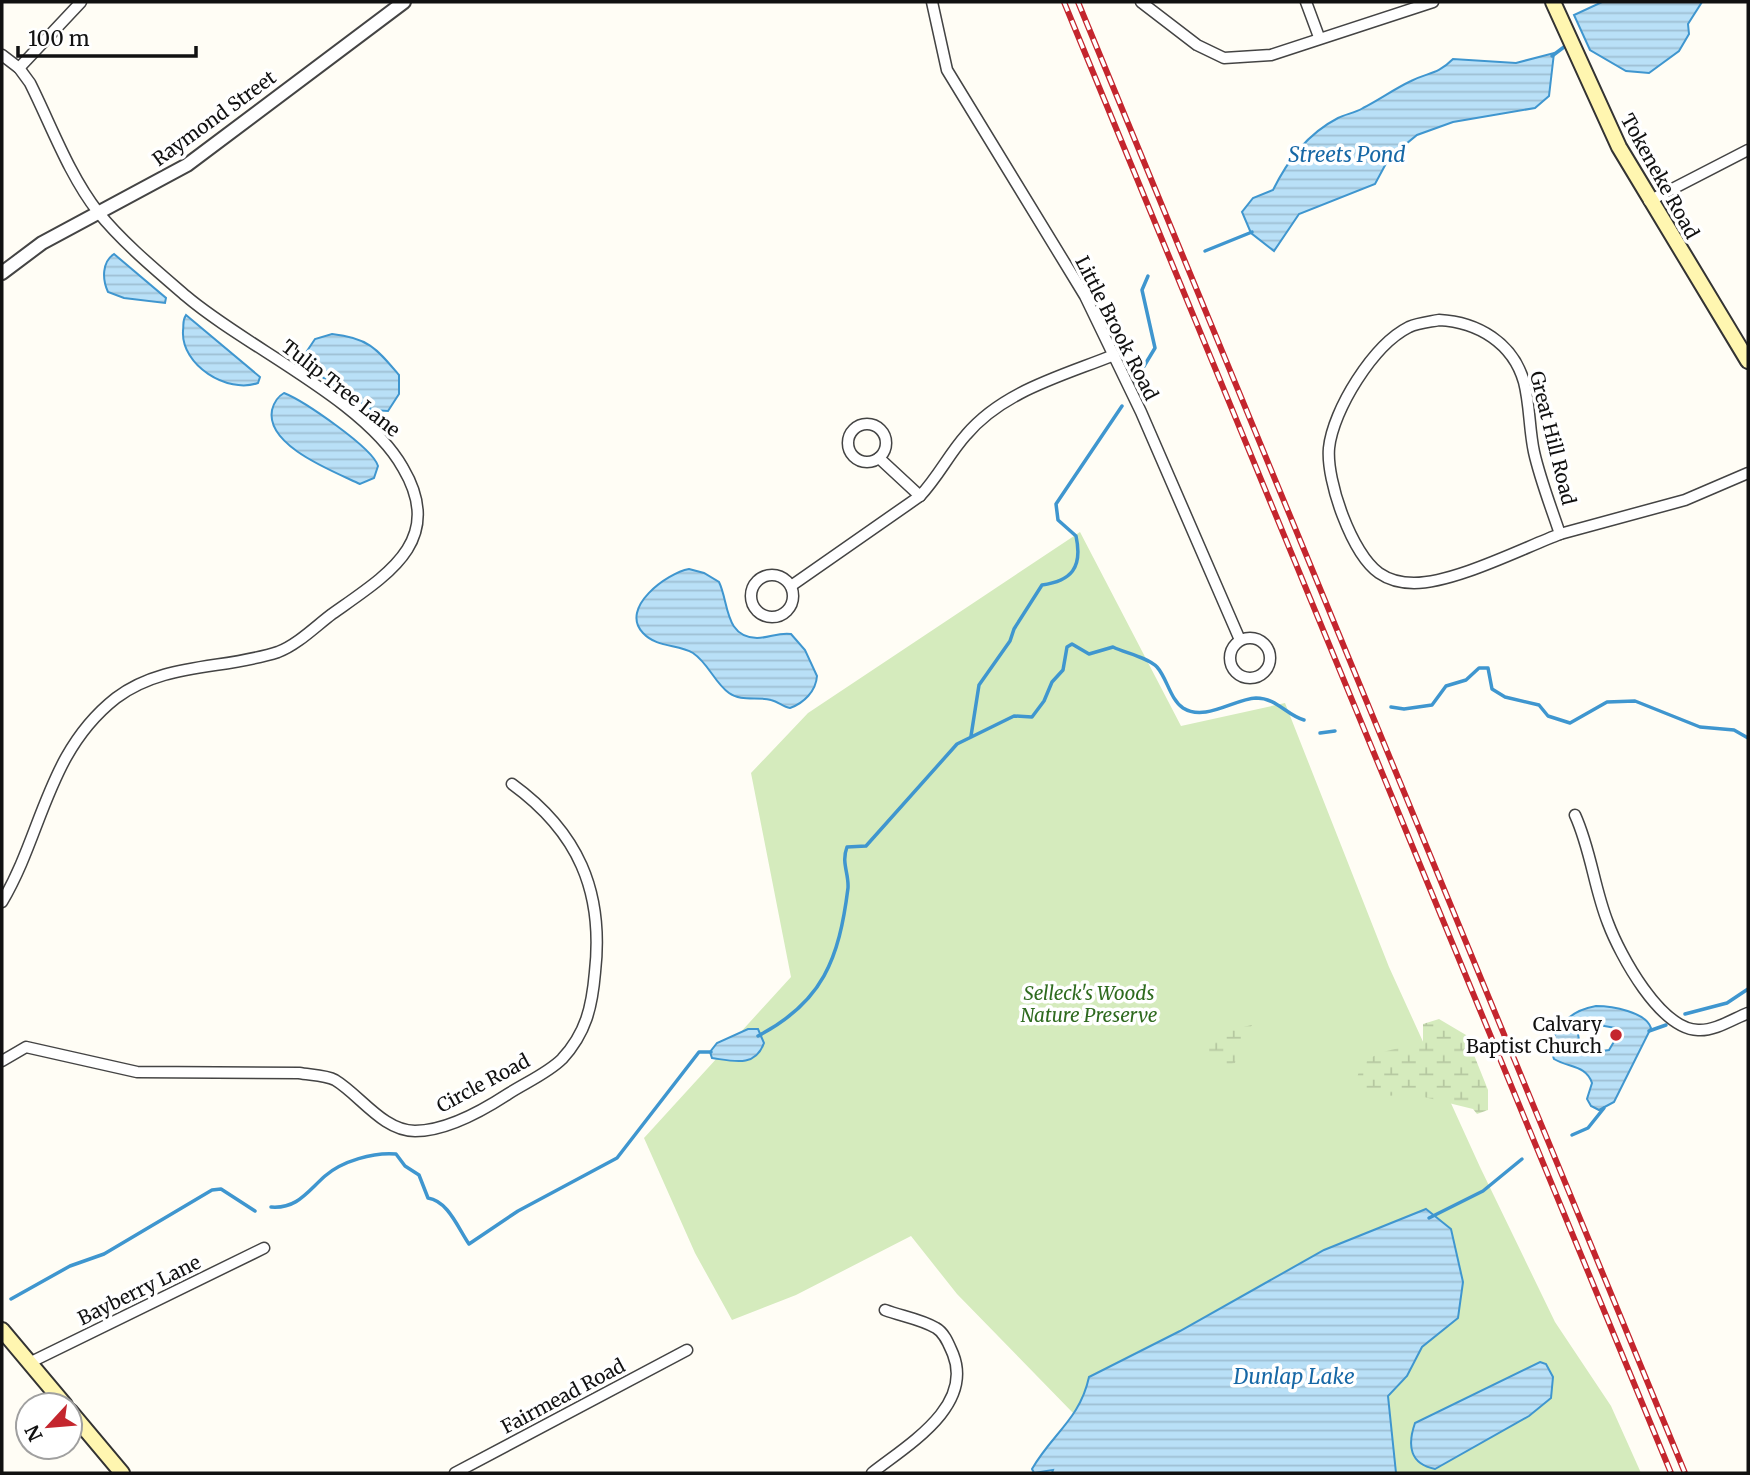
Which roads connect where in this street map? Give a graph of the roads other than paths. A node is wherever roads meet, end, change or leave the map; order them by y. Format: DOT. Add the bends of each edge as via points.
graph roads {
  1 [pos="81,2"];
  2 [pos="404,2"];
  3 [pos="932,2"];
  4 [pos="1141,2"];
  5 [pos="1306,2"];
  6 [pos="1433,2"];
  7 [pos="1553,2"];
  8 [pos="1319,37"];
  9 [pos="2,55"];
  10 [pos="19,68"];
  11 [pos="1748,150"];
  12 [pos="1649,201"];
  13 [pos="99,213"];
  14 [pos="2,274"];
  15 [pos="1114,355"];
  16 [pos="1748,362"];
  17 [pos="879,457"];
  18 [pos="1748,473"];
  19 [pos="920,496"];
  20 [pos="1560,534"];
  21 [pos="791,586"];
  22 [pos="1240,640"];
  23 [pos="512,784"];
  24 [pos="1575,816"];
  25 [pos="2,902"];
  26 [pos="1748,1013"];
  27 [pos="2,1061"];
  28 [pos="264,1248"];
  29 [pos="885,1310"];
  30 [pos="2,1330"];
  31 [pos="687,1350"];
  32 [pos="29,1363"];
  33 [pos="53,1391"];
  34 [pos="84,1428"];
  35 [pos="122,1473"];
  36 [pos="455,1473"];
  37 [pos="872,1473"];
  1 -- 10 [label="street"];
  2 -- 13 [label="street, Raymond Street" via="205,153"];
  3 -- 15 [label="street, Little Brook Road" via="947,70 1085,296"];
  4 -- 8 [label="street" via="1197,46 1224,58 1271,55"];
  5 -- 8 [label="street"];
  6 -- 8 [label="street"];
  7 -- 12 [label="main road, Tokeneke Road" via="1619,147"];
  9 -- 10 [label="street"];
  10 -- 13 [label="street, Tulip Tree Lane"];
  11 -- 12 [label="street"];
  12 -- 16 [label="main road, Tokeneke Road"];
  13 -- 14 [label="street, Raymond Street" via="42,243"];
  13 -- 25 [label="street, Tulip Tree Lane" via="186,296 389,443 416,489 418,523 412,547 381,579 281,651 156,675 115,700 62,760"];
  15 -- 19 [label="street" via="992,409 965,436"];
  15 -- 22 [label="street, Little Brook Road"];
  17 -- 19 [label="street"];
  18 -- 20 [label="street, Great Hill Road" via="1685,500"];
  19 -- 21 [label="street"];
  20 -- 20 [label="street, Great Hill Road" via="1431,582 1394,580 1366,561 1334,488 1329,448 1337,417 1358,381 1396,336 1424,322 1455,321 1504,346 1523,380 1534,452"];
  21 -- 21 [label="street" via="779,576 762,577 752,589 753,605 765,616 781,615 792,602"];
  22 -- 22 [label="street" via="1231,652 1232,667 1244,677 1261,676 1269,663 1268,650 1257,639"];
  23 -- 27 [label="street, Circle Road" via="564,831 594,906 599,947 588,1023 561,1060 502,1098 434,1129 412,1131 382,1119 333,1079 299,1073 137,1072 26,1047"];
  24 -- 26 [label="street" via="1586,838 1608,924 1649,996 1672,1019 1695,1030"];
  28 -- 32 [label="street, Bayberry Lane"];
  29 -- 37 [label="street" via="937,1328 948,1341 958,1377 952,1398 936,1419"];
  30 -- 32 [label="main road"];
  31 -- 36 [label="street, Fairmead Road"];
  32 -- 33 [label="main road"];
  34 -- 35 [label="main road"];
}
